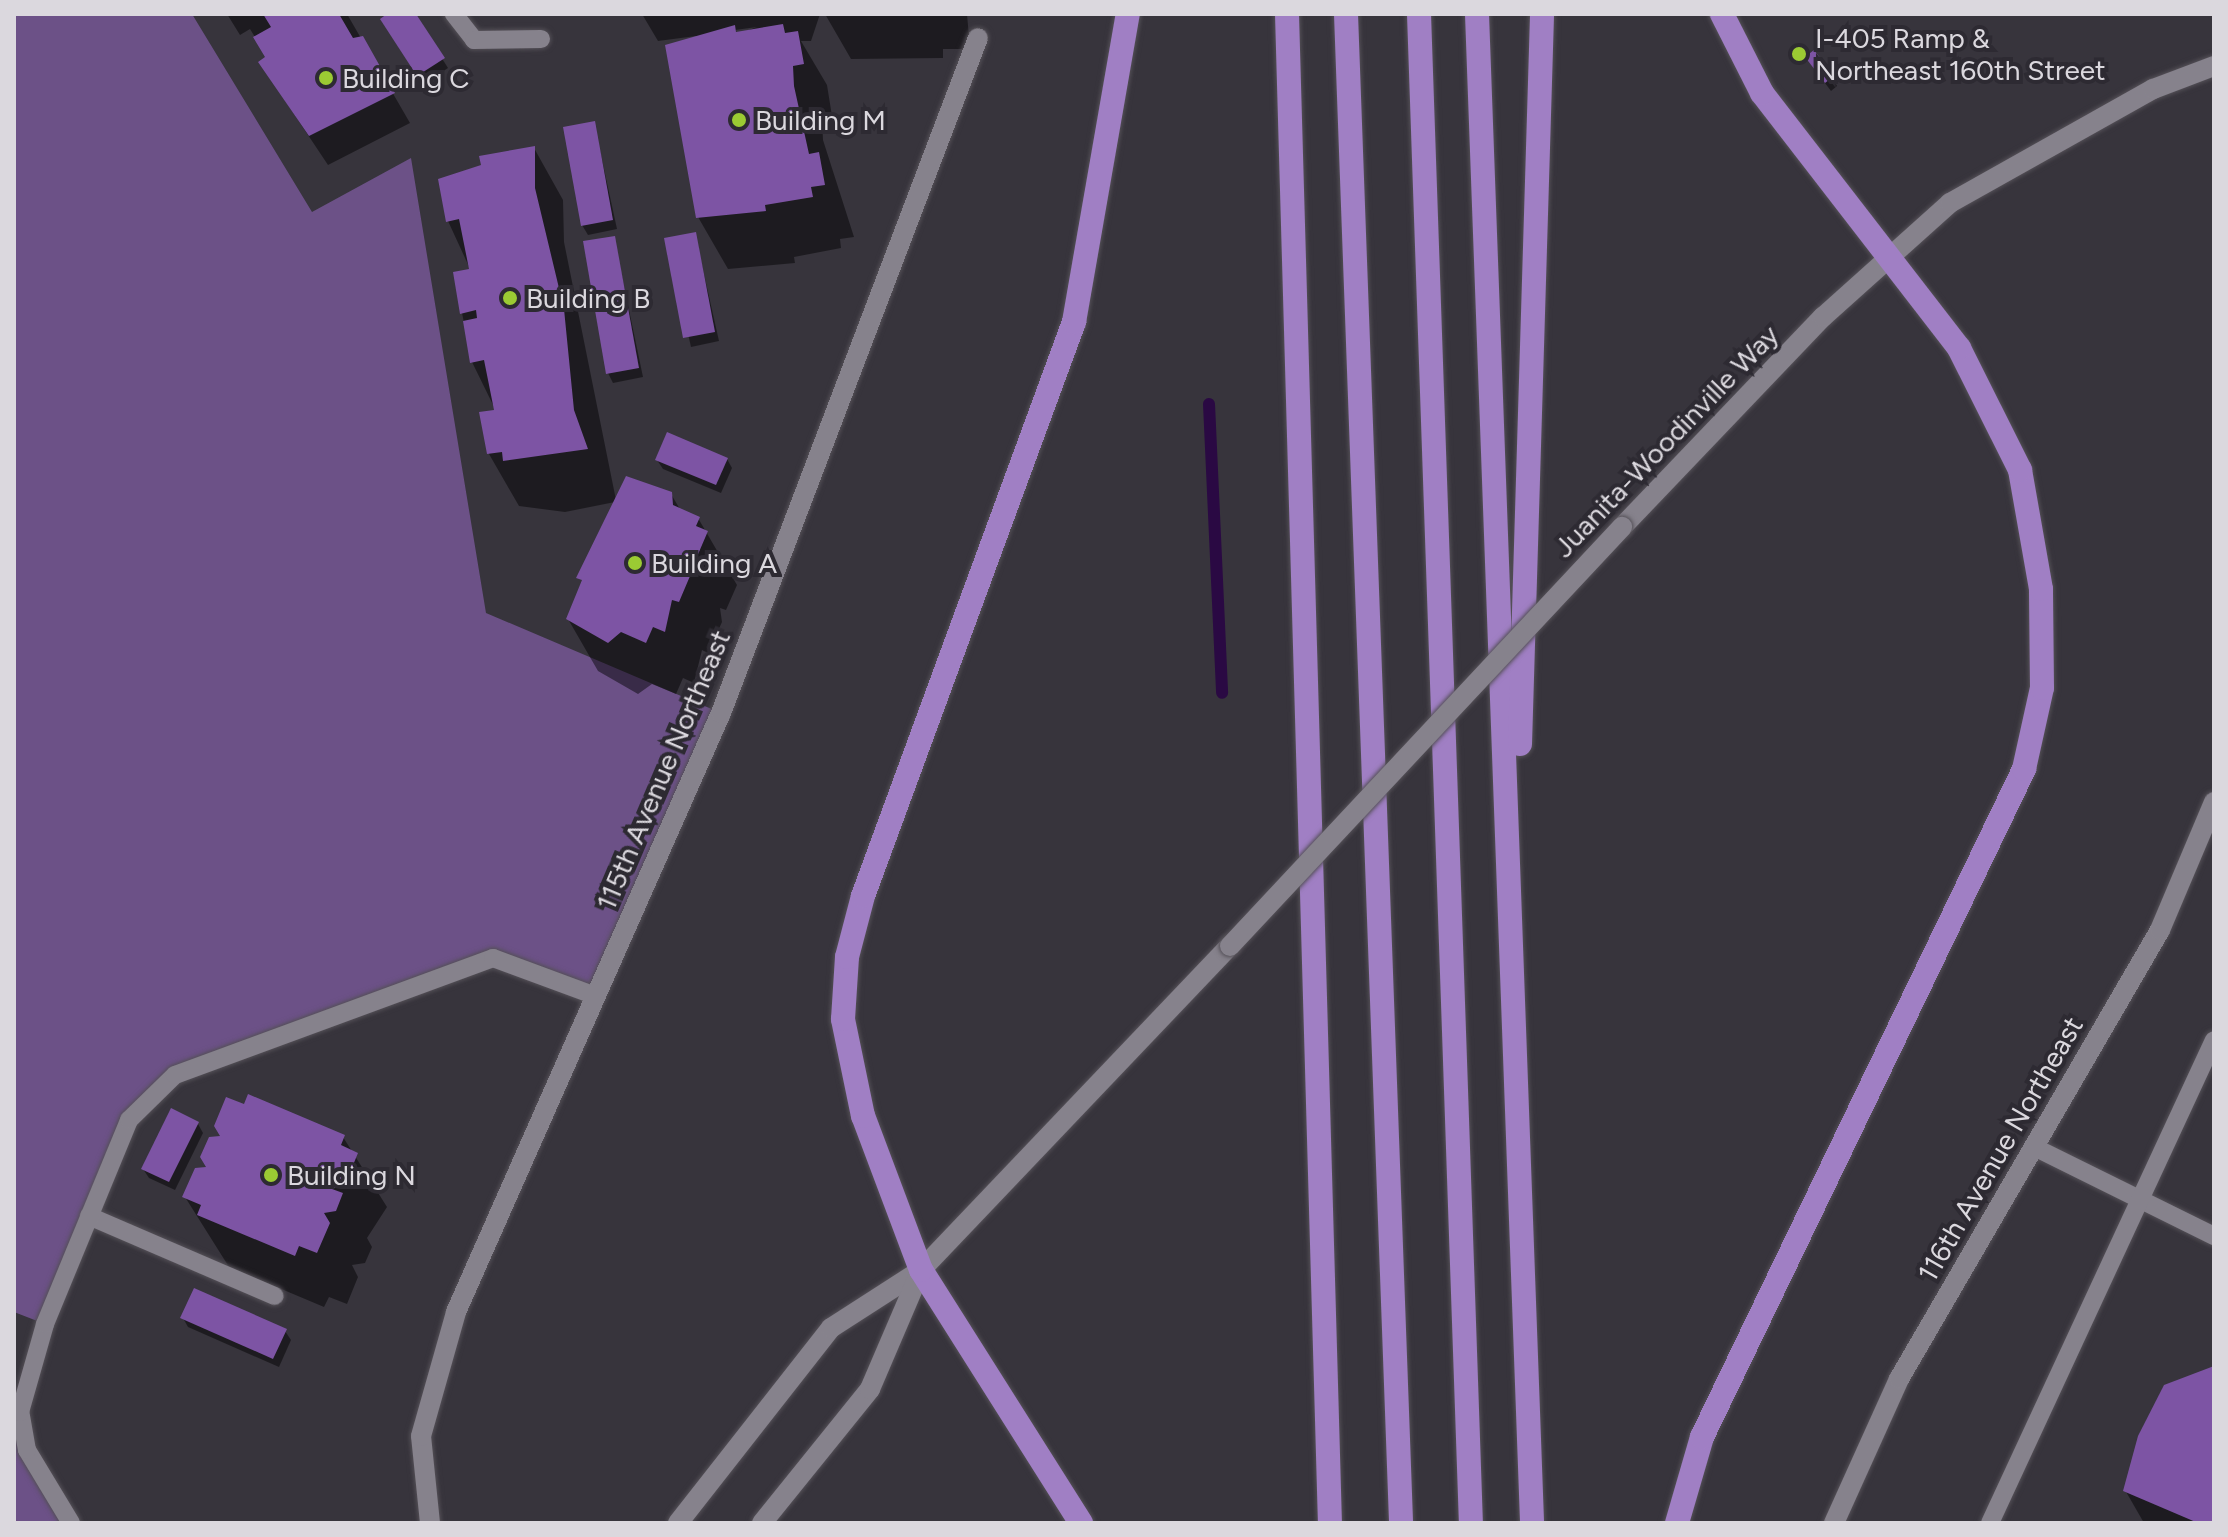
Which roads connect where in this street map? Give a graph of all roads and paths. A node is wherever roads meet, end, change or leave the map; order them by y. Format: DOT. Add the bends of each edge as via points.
graph roads {
  1 [pos="454,14"];
  2 [pos="1128,14"];
  3 [pos="1287,14"];
  4 [pos="1346,14"];
  5 [pos="1419,14"];
  6 [pos="1477,14"];
  7 [pos="1542,14"];
  8 [pos="1722,14"];
  9 [pos="978,38"];
  10 [pos="541,39"];
  11 [pos="2214,66"];
  12 [pos="1887,255"];
  13 [pos="2212,814"];
  14 [pos="1514,963"];
  15 [pos="596,996"];
  16 [pos="2214,1040"];
  17 [pos="2034,1147"];
  18 [pos="2140,1199"];
  19 [pos="89,1216"];
  20 [pos="2214,1236"];
  21 [pos="921,1270"];
  22 [pos="275,1296"];
  23 [pos="71,1523"];
  24 [pos="430,1523"];
  25 [pos="678,1523"];
  26 [pos="762,1523"];
  27 [pos="1081,1523"];
  28 [pos="1330,1523"];
  29 [pos="1401,1523"];
  30 [pos="1471,1523"];
  31 [pos="1532,1523"];
  32 [pos="1677,1523"];
  33 [pos="1834,1523"];
  34 [pos="1990,1523"];
  1 -- 10 [label="lane" via="474,40"];
  2 -- 21 [label="highway" via="1074,322 863,896 847,957 843,1019 863,1116"];
  3 -- 28 [label="highway"];
  4 -- 29 [label="highway"];
  5 -- 30 [label="highway"];
  6 -- 14 [label="highway"];
  7 -- 14 [label="highway"];
  8 -- 12 [label="highway" via="1747,72"];
  9 -- 15 [label="main road, 115th Avenue Northeast" via="721,713"];
  11 -- 12 [label="main road, Juanita-Woodinville Way" via="2153,89 1950,203"];
  12 -- 21 [label="main road, Juanita-Woodinville Way, bridge" via="1622,527"];
  12 -- 32 [label="highway" via="1959,348 2020,470 2041,589 2042,688 2024,769 1702,1437"];
  13 -- 17 [label="main road, 116th Avenue Northeast" via="2160,930"];
  14 -- 31 [label="highway"];
  15 -- 19 [label="lane" via="493,958 175,1075 129,1120"];
  15 -- 24 [label="main road, 115th Avenue Northeast" via="434,1373 421,1436"];
  16 -- 18 [label="lane"];
  17 -- 18 [label="lane"];
  17 -- 33 [label="main road, 116th Avenue Northeast" via="1899,1379"];
  18 -- 20 [label="lane"];
  18 -- 34 [label="lane"];
  19 -- 22 [label="lane"];
  19 -- 23 [label="lane" via="20,1412 27,1450"];
  21 -- 25 [label="main road" via="831,1328"];
  21 -- 26 [label="main road" via="870,1389"];
  21 -- 27 [label="highway"];
}
